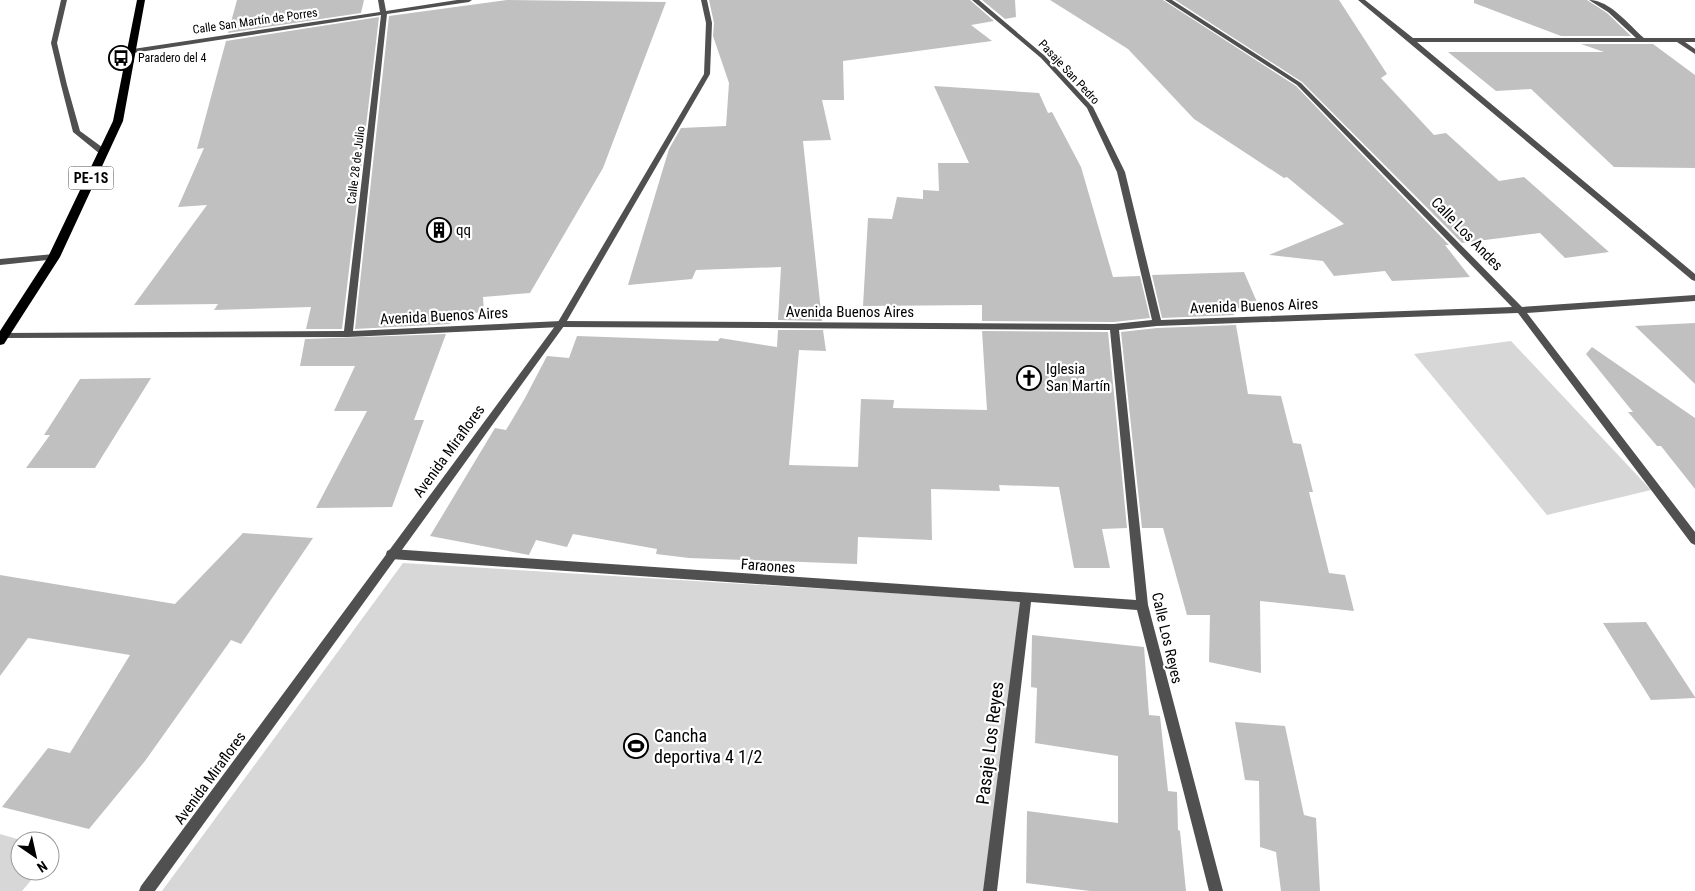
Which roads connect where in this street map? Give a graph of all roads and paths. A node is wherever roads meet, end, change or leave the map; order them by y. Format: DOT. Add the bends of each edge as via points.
graph roads {
  1 [pos="64,0"];
  2 [pos="142,0"];
  3 [pos="381,0"];
  4 [pos="469,0"];
  5 [pos="704,0"];
  6 [pos="976,0"];
  7 [pos="1168,0"];
  8 [pos="1361,0"];
  9 [pos="1592,0"];
  10 [pos="384,14"];
  11 [pos="1411,40"];
  12 [pos="1642,40"];
  13 [pos="1695,40"];
  14 [pos="1680,41"];
  15 [pos="133,51"];
  16 [pos="1695,52"];
  17 [pos="102,152"];
  18 [pos="54,257"];
  19 [pos="0,262"];
  20 [pos="1695,278"];
  21 [pos="1695,298"];
  22 [pos="1520,310"];
  23 [pos="1157,323"];
  24 [pos="561,324"];
  25 [pos="1114,328"];
  26 [pos="348,334"];
  27 [pos="2,338"];
  28 [pos="1695,540"];
  29 [pos="391,554"];
  30 [pos="1026,599"];
  31 [pos="1142,606"];
  32 [pos="146,891"];
  33 [pos="990,891"];
  34 [pos="1216,891"];
  1 -- 17 [label="street" via="54,43 64,85 77,132"];
  2 -- 15 [label="highway, PE-1S"];
  3 -- 10 [label="street, Calle 28 de Julio"];
  4 -- 10 [label="street, Calle San Martín de Porres"];
  5 -- 24 [label="street, Avenida Miraflores" via="710,23 707,74"];
  6 -- 23 [label="street, Pasaje San Pedro" via="1043,57 1090,108 1121,172"];
  7 -- 22 [label="street, Calle Los Andes" via="1299,84"];
  8 -- 11 [label="street"];
  9 -- 12 [label="street" via="1610,11"];
  10 -- 15 [label="street, Calle San Martín de Porres"];
  10 -- 26 [label="street, Calle 28 de Julio"];
  11 -- 12 [label="street"];
  11 -- 20 [label="street"];
  12 -- 14 [label="street"];
  13 -- 14 [label="street"];
  14 -- 16 [label="street"];
  15 -- 17 [label="highway, PE-1S" via="118,121"];
  17 -- 18 [label="highway, PE-1S"];
  18 -- 19 [label="street"];
  18 -- 27 [label="highway, PE-1S"];
  21 -- 22 [label="street, Avenida Buenos Aires"];
  22 -- 23 [label="street, Avenida Buenos Aires"];
  22 -- 28 [label="street, Calle Los Andes"];
  23 -- 25 [label="street, Avenida Buenos Aires"];
  24 -- 25 [label="street, Avenida Buenos Aires"];
  24 -- 26 [label="street, Avenida Buenos Aires"];
  24 -- 29 [label="street, Avenida Miraflores"];
  25 -- 31 [label="street, Calle Los Reyes"];
  26 -- 27 [label="street, Avenida Buenos Aires"];
  29 -- 30 [label="street, Faraones"];
  29 -- 32 [label="street, Avenida Miraflores"];
  30 -- 31 [label="street, Faraones"];
  30 -- 33 [label="street, Pasaje Los Reyes"];
  31 -- 34 [label="street, Calle Los Reyes"];
}
